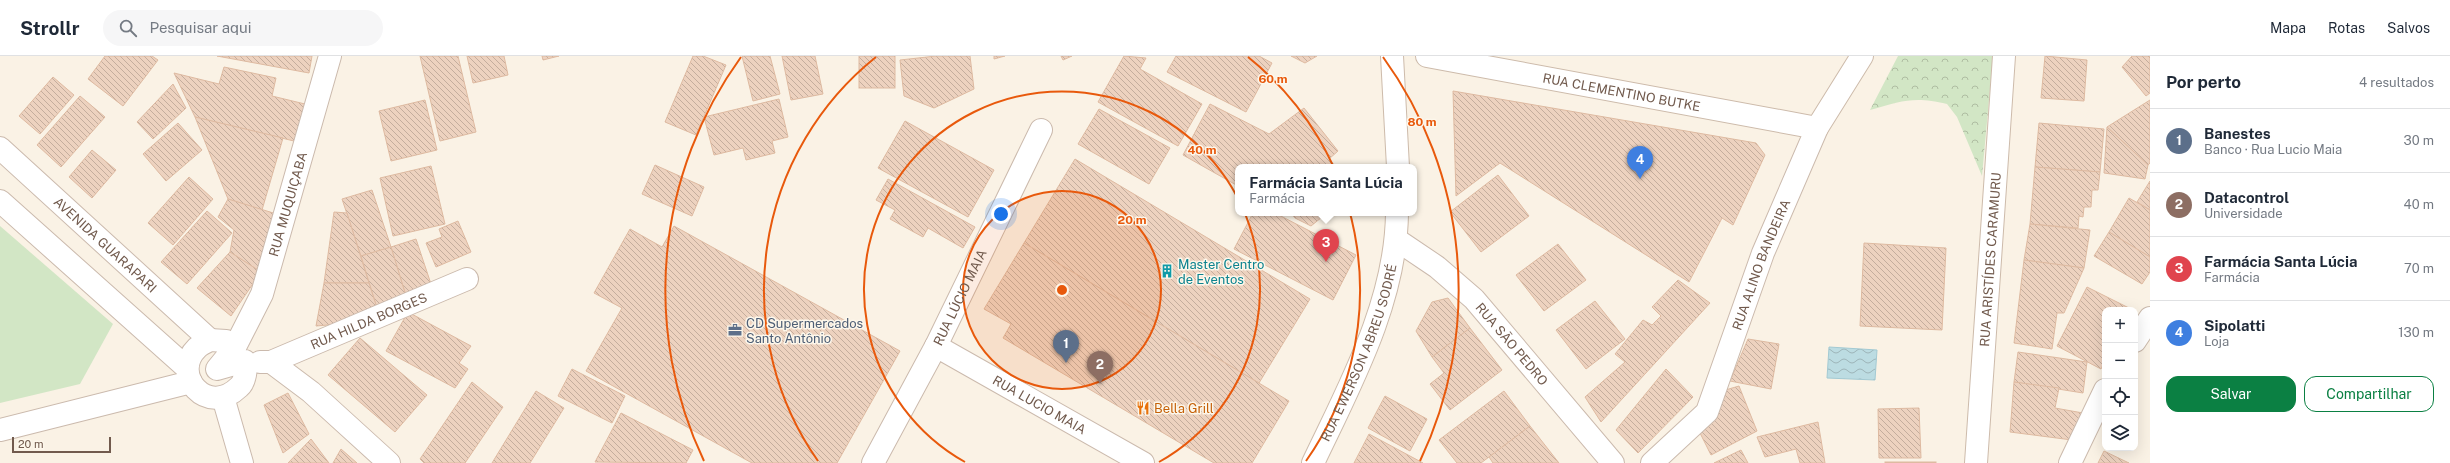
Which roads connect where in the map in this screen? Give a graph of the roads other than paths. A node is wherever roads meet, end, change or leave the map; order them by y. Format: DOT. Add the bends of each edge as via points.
graph roads {
  1 [pos="330,56"];
  2 [pos="1392,56"];
  3 [pos="1427,56"];
  4 [pos="1862,56"];
  5 [pos="2004,56"];
  6 [pos="1817,128"];
  7 [pos="1041,130"];
  8 [pos="0,148"];
  9 [pos="1398,164"];
  10 [pos="0,201"];
  11 [pos="1397,216"];
  12 [pos="1397,240"];
  13 [pos="467,279"];
  14 [pos="2150,318"];
  15 [pos="2138,336"];
  16 [pos="210,340"];
  17 [pos="936,346"];
  18 [pos="240,354"];
  19 [pos="271,362"];
  20 [pos="189,375"];
  21 [pos="2102,396"];
  22 [pos="223,397"];
  23 [pos="0,430"];
  24 [pos="242,463"];
  25 [pos="389,463"];
  26 [pos="873,463"];
  27 [pos="1142,463"];
  28 [pos="1313,463"];
  29 [pos="1613,463"];
  30 [pos="1652,463"];
  31 [pos="1976,463"];
  32 [pos="2070,463"];
  1 -- 18 [label="street, RUA MUQUIÇABA" via="262,294"];
  2 -- 9 [label="street"];
  3 -- 6 [label="street, RUA CLEMENTINO BUTKE"];
  4 -- 6 [label="street, RUA ALINO BANDEIRA"];
  5 -- 31 [label="street, RUA ARISTÍDES CARAMURU"];
  6 -- 30 [label="street, RUA ALINO BANDEIRA" via="1763,253 1707,412"];
  7 -- 17 [label="street, RUA LÚCIO MAIA"];
  8 -- 16 [label="street, AVENIDA GUARAPARI"];
  10 -- 20 [label="street"];
  11 -- 12 [label="street, RUA EWERSON ABREU SODRÉ"];
  12 -- 28 [label="street, RUA EWERSON ABREU SODRÉ" via="1383,299 1361,362"];
  12 -- 29 [label="street, RUA SÃO PEDRO" via="1437,267 1474,299"];
  13 -- 19 [label="street, RUA HILDA BORGES"];
  14 -- 15 [label="street"];
  16 -- 18 [label="street" via="226,341"];
  16 -- 20 [label="street" via="197,348 188,361"];
  17 -- 26 [label="street, RUA LÚCIO MAIA"];
  17 -- 27 [label="street, RUA LUCIO MAIA"];
  18 -- 19 [label="street"];
  18 -- 22 [label="street" via="246,366 243,384 229,396"];
  19 -- 25 [label="street" via="311,392"];
  20 -- 22 [label="street" via="195,389 211,398"];
  20 -- 23 [label="street"];
  21 -- 32 [label="street"];
  22 -- 24 [label="street"];
}
